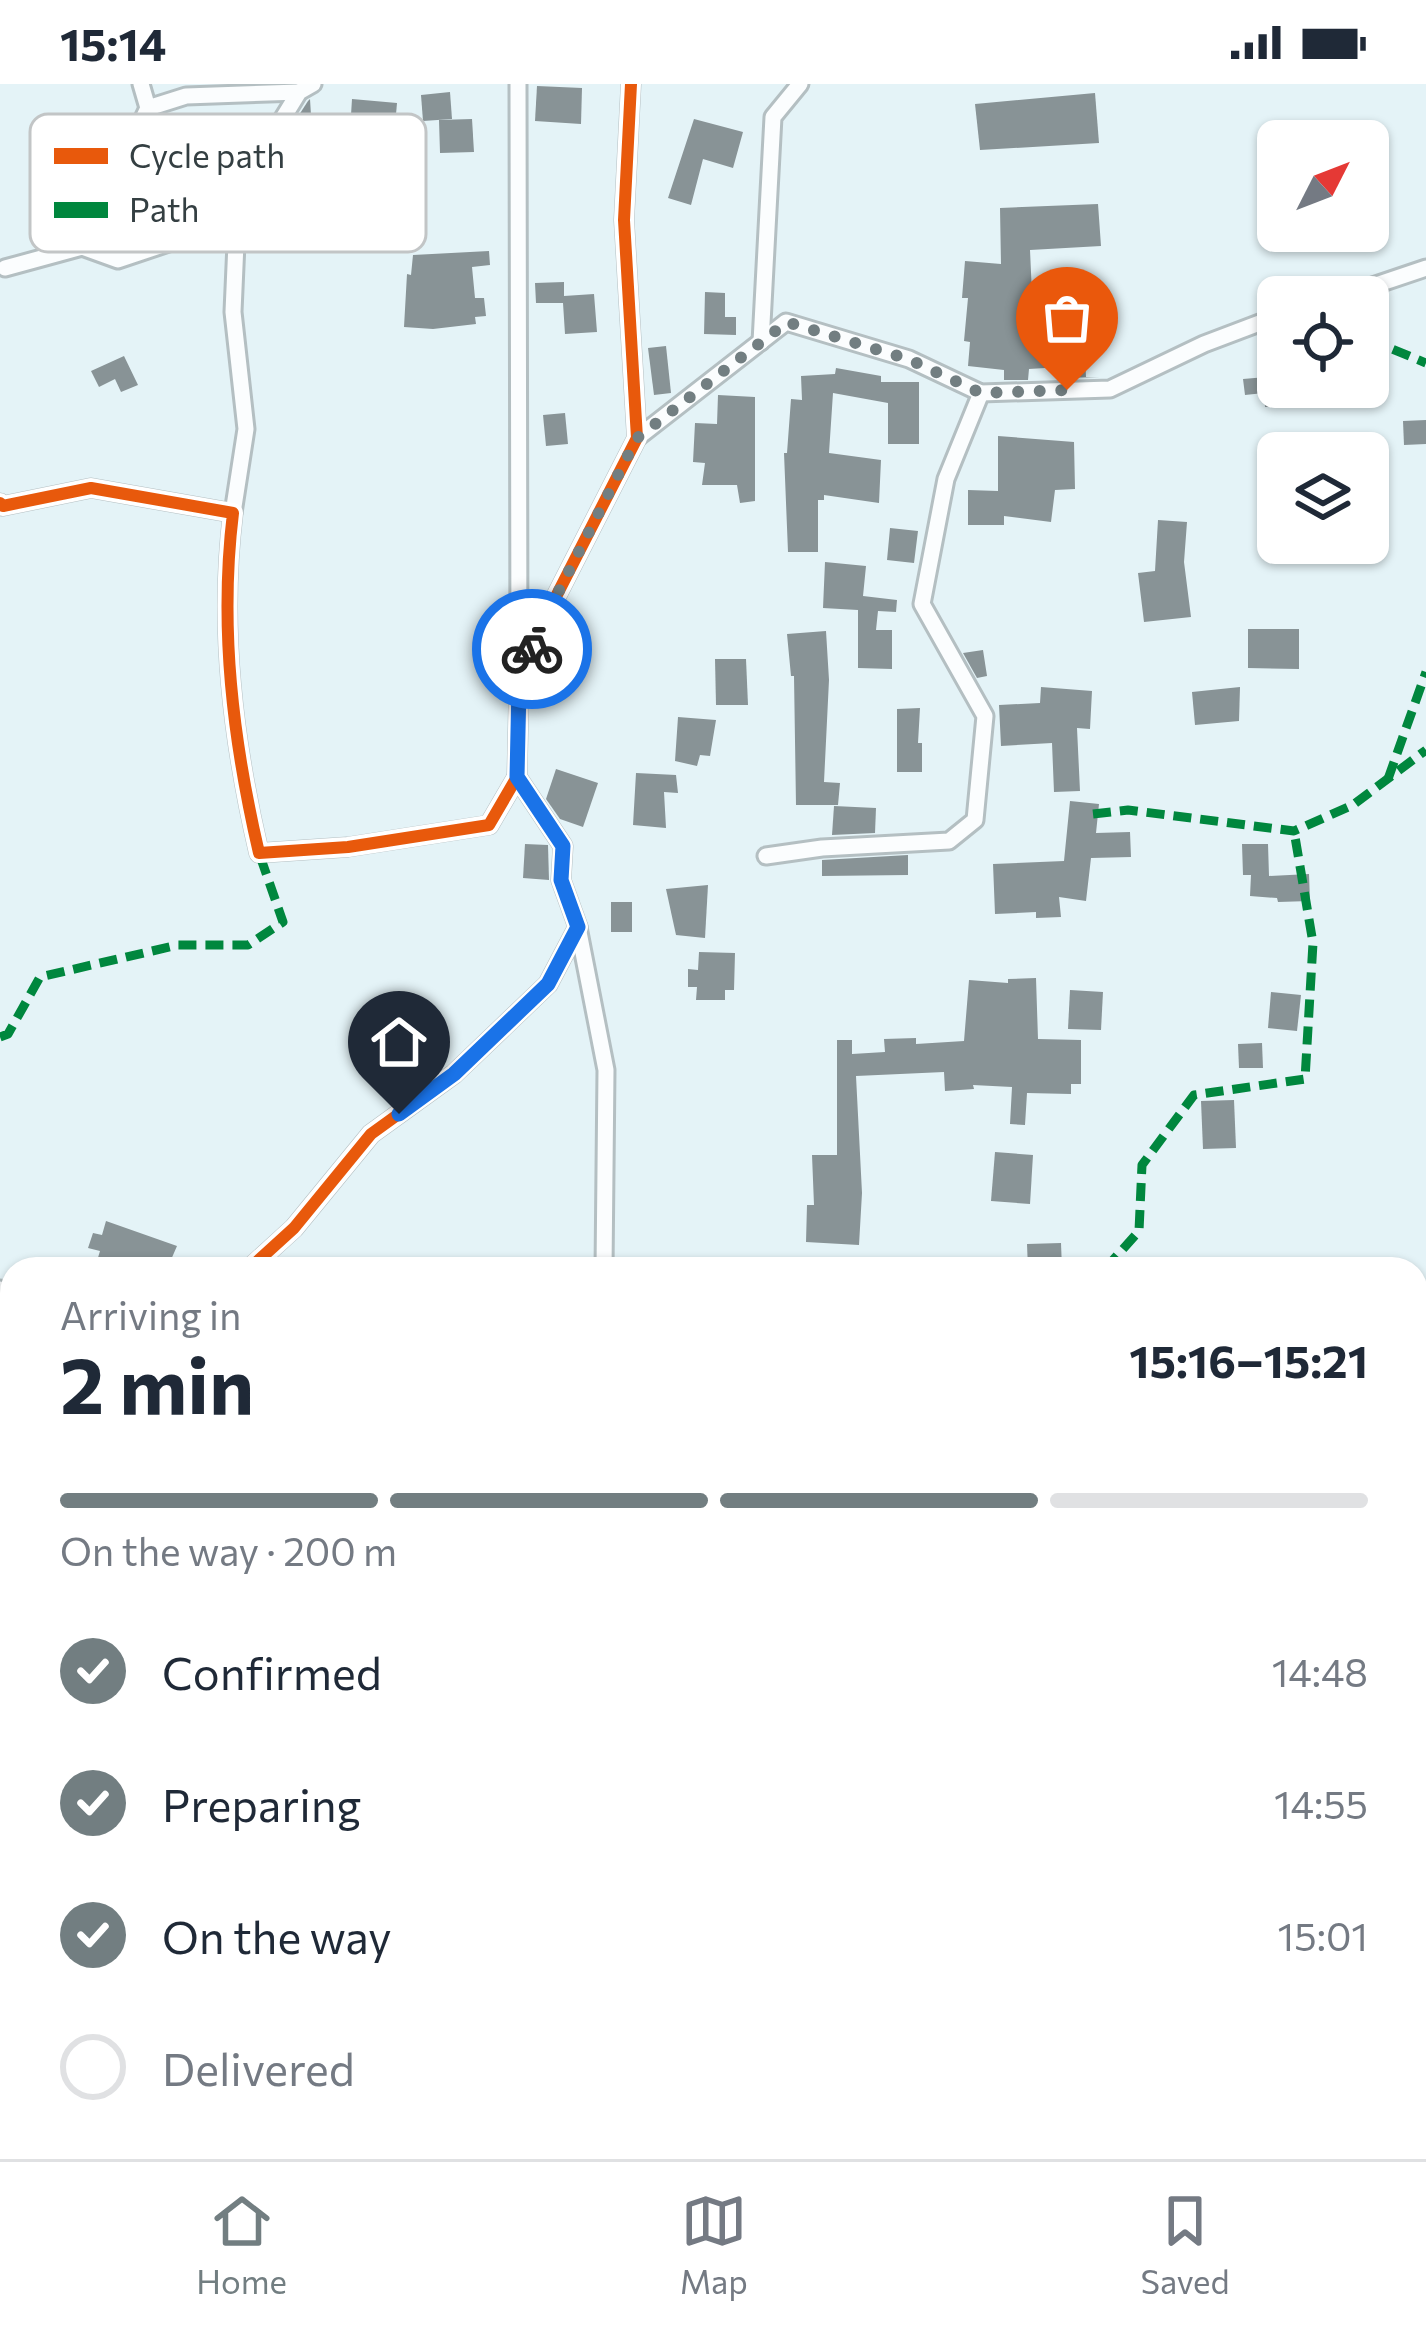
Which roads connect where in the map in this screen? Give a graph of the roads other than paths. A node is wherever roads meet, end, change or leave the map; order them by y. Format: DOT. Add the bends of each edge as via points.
graph roads {
  1 [pos="141,84"];
  2 [pos="518,84"];
  3 [pos="632,84"];
  4 [pos="800,84"];
  5 [pos="306,88"];
  6 [pos="148,108"];
  7 [pos="145,114"];
  8 [pos="288,114"];
  9 [pos="64,252"];
  10 [pos="96,252"];
  11 [pos="142,252"];
  12 [pos="236,252"];
  13 [pos="5,268"];
  14 [pos="1426,268"];
  15 [pos="1389,280"];
  16 [pos="1257,324"];
  17 [pos="761,342"];
  18 [pos="981,393"];
  19 [pos="637,438"];
  20 [pos="0,503"];
  21 [pos="233,512"];
  22 [pos="519,686"];
  23 [pos="517,777"];
  24 [pos="766,856"];
  25 [pos="578,927"];
  26 [pos="262,1257"];
  27 [pos="604,1257"];
  1 -- 6 [label="street"];
  2 -- 22 [label="street"];
  3 -- 19 [label="street" via="624,220"];
  4 -- 17 [label="street" via="772,117"];
  5 -- 6 [label="street" via="186,96"];
  5 -- 8 [label="street"];
  6 -- 7 [label="street"];
  9 -- 13 [label="street"];
  10 -- 11 [label="street" via="118,260"];
  12 -- 21 [label="street" via="233,312 246,429"];
  14 -- 15 [label="street"];
  16 -- 18 [label="street" via="1110,388"];
  17 -- 18 [label="street" via="787,322 908,359"];
  17 -- 19 [label="street"];
  18 -- 24 [label="street" via="946,478 922,604 985,716 975,820 949,841"];
  19 -- 22 [label="street"];
  20 -- 21 [label="street" via="91,488"];
  21 -- 23 [label="street" via="228,674 260,854 490,825"];
  22 -- 23 [label="street"];
  23 -- 25 [label="street" via="563,846 561,880"];
  25 -- 26 [label="street" via="548,984 454,1074 371,1134"];
  25 -- 27 [label="street" via="606,1070"];
}
